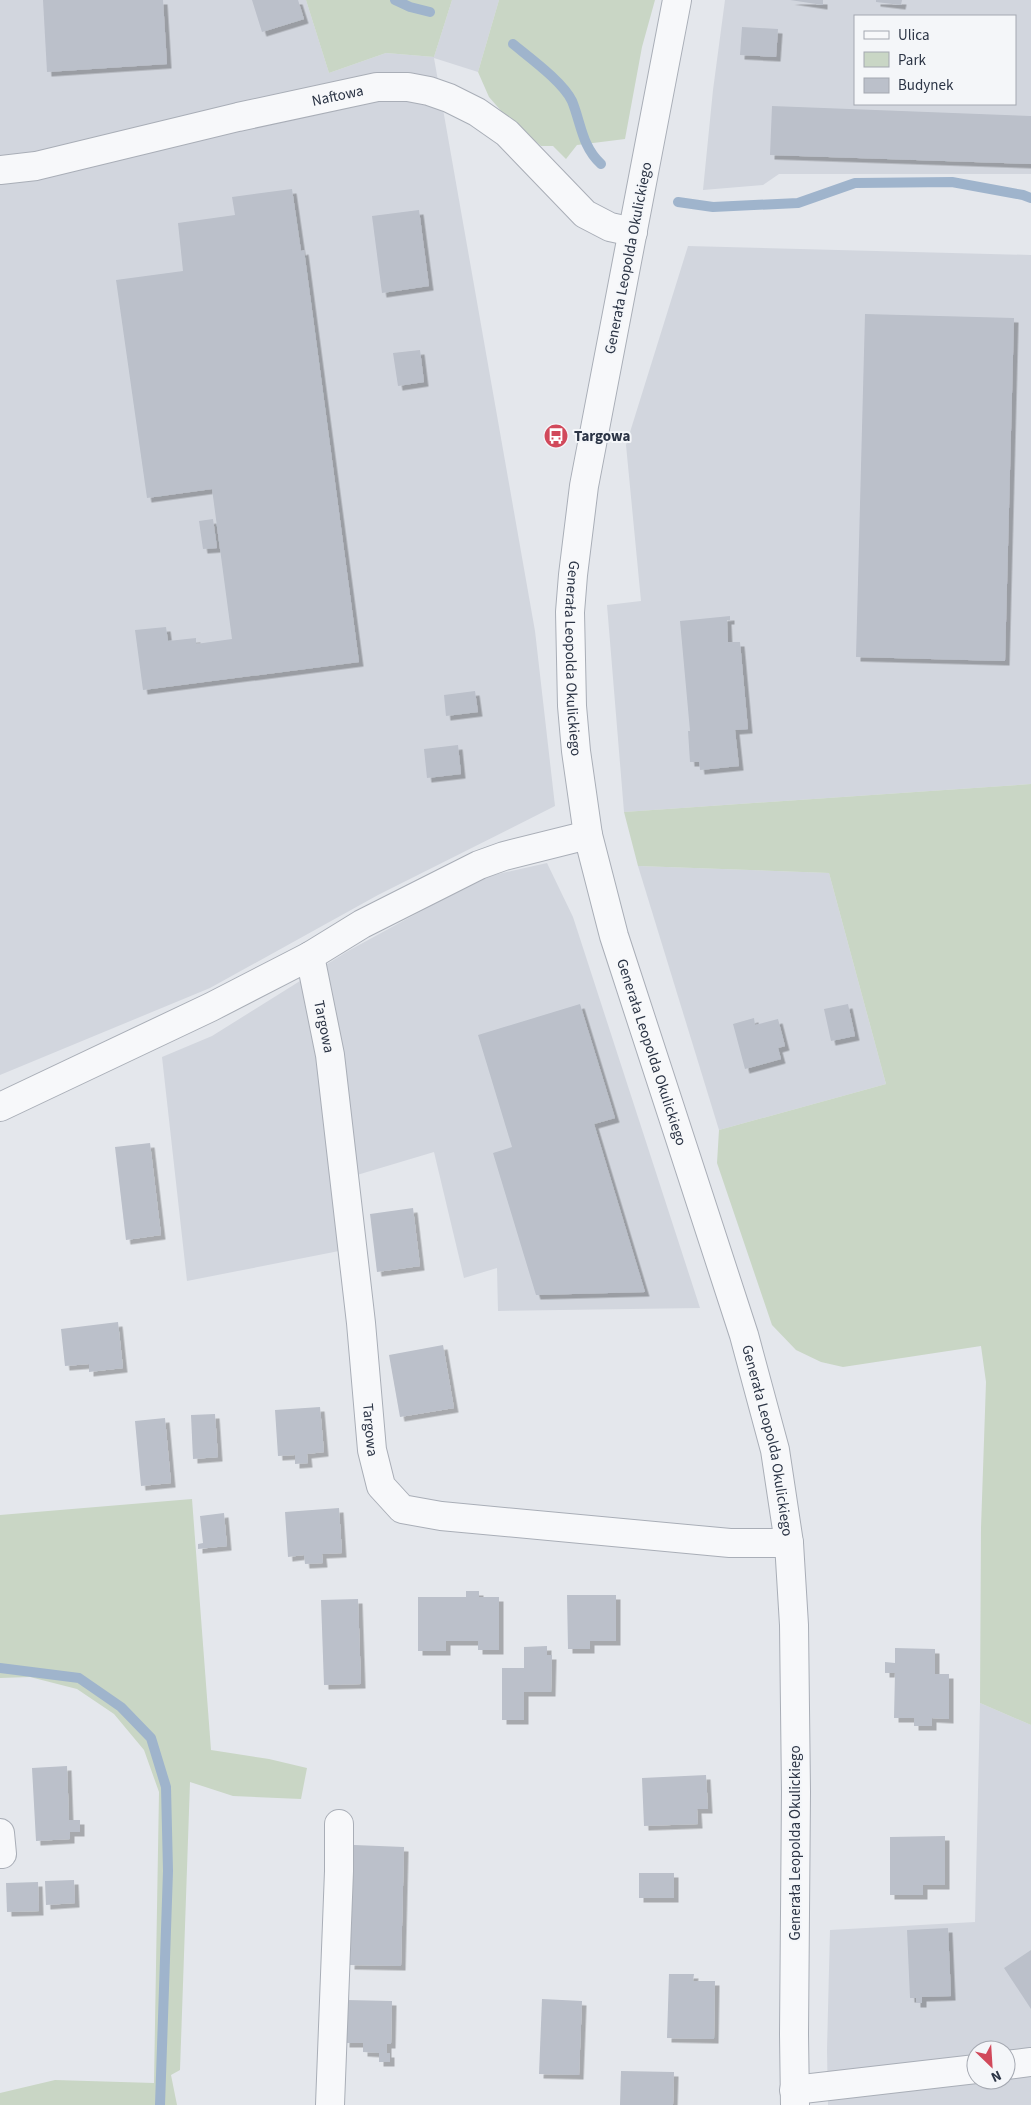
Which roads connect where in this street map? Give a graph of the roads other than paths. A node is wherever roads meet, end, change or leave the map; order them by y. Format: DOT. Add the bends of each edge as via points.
graph roads {
  1 [pos="677,0"];
  2 [pos="0,170"];
  3 [pos="632,232"];
  4 [pos="588,835"];
  5 [pos="310,956"];
  6 [pos="0,1107"];
  7 [pos="789,1543"];
  8 [pos="340,1824"];
  9 [pos="1031,2062"];
  10 [pos="1016,2064"];
  11 [pos="966,2070"];
  12 [pos="795,2097"];
  13 [pos="330,2105"];
  1 -- 3 [label="street, Generała Leopolda Okulickiego"];
  2 -- 3 [label="street, Naftowa" via="36,166 368,89 408,87 449,98 477,112 507,133 586,214 610,227"];
  3 -- 4 [label="street, Generała Leopolda Okulickiego" via="584,486 570,612 572,706"];
  4 -- 5 [label="street" via="479,865 362,924"];
  4 -- 7 [label="street, Generała Leopolda Okulickiego" via="614,936 744,1335 775,1450"];
  5 -- 6 [label="street"];
  5 -- 7 [label="street, Targowa" via="330,1055 362,1323 372,1450 381,1486 402,1508 441,1516 730,1543"];
  7 -- 12 [label="street, Generała Leopolda Okulickiego" via="794,1625 796,1792"];
  8 -- 13 [label="street"];
  9 -- 10 [label="street"];
  11 -- 12 [label="street"];
}
